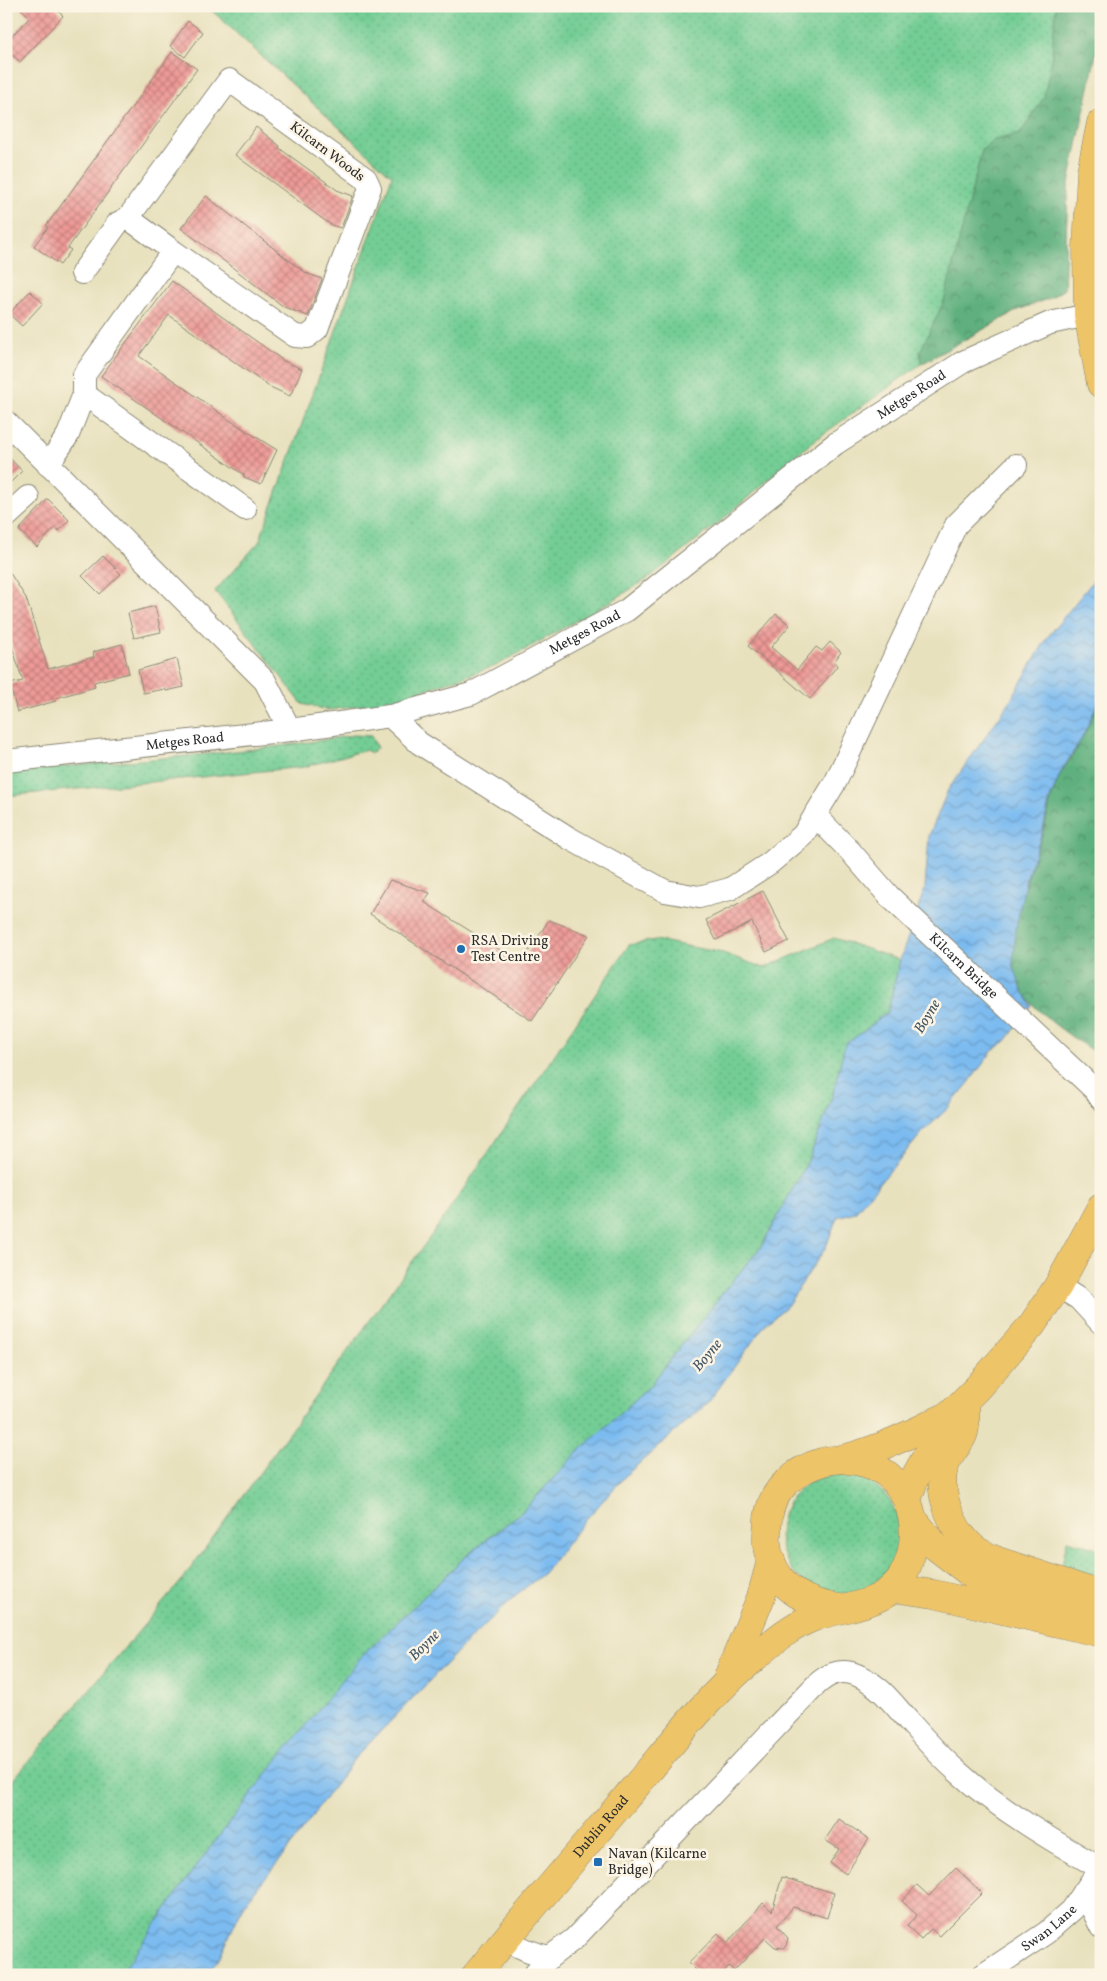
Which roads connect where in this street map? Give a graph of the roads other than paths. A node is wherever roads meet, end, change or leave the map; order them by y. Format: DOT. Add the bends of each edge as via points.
graph roads {
  1 [pos="1101,123"];
  2 [pos="128,218"];
  3 [pos="172,251"];
  4 [pos="82,273"];
  5 [pos="1094,314"];
  6 [pos="1101,384"];
  7 [pos="84,394"];
  8 [pos="6,422"];
  9 [pos="48,465"];
  10 [pos="1016,465"];
  11 [pos="28,497"];
  12 [pos="245,509"];
  13 [pos="6,517"];
  14 [pos="390,716"];
  15 [pos="290,730"];
  16 [pos="6,761"];
  17 [pos="815,815"];
  18 [pos="1101,1099"];
  19 [pos="1101,1208"];
  20 [pos="1058,1286"];
  21 [pos="1100,1320"];
  22 [pos="958,1408"];
  23 [pos="842,1459"];
  24 [pos="910,1510"];
  25 [pos="771,1561"];
  26 [pos="892,1588"];
  27 [pos="1101,1595"];
  28 [pos="839,1608"];
  29 [pos="1101,1614"];
  30 [pos="1101,1634"];
  31 [pos="727,1680"];
  32 [pos="1100,1868"];
  33 [pos="1084,1892"];
  34 [pos="1101,1927"];
  35 [pos="506,1939"];
  36 [pos="550,1957"];
  37 [pos="476,1975"];
  38 [pos="534,1975"];
  39 [pos="983,1975"];
  1 -- 5 [label="main road" via="1091,171 1087,248"];
  2 -- 3 [label="street, Kilcarn Woods"];
  2 -- 3 [label="street, Kilcarn Woods" via="229,80 366,179 370,188 317,329 307,337 295,336"];
  2 -- 4 [label="street, Kilcarn Woods" via="118,223"];
  3 -- 7 [label="street" via="84,375"];
  5 -- 6 [label="main road"];
  5 -- 14 [label="street, Metges Road" via="1050,323 963,362 835,444 627,610 471,694"];
  7 -- 9 [label="street" via="68,435"];
  7 -- 12 [label="street"];
  8 -- 9 [label="street"];
  9 -- 15 [label="street" via="265,681"];
  10 -- 17 [label="street" via="956,525 836,781"];
  11 -- 13 [label="street"];
  14 -- 15 [label="street, Metges Road"];
  14 -- 17 [label="street" via="418,743 569,838 665,891 699,897 730,889 803,836"];
  15 -- 16 [label="street, Metges Road"];
  17 -- 18 [label="street, Kilcarn Bridge" via="896,903"];
  19 -- 20 [label="main road"];
  20 -- 21 [label="street"];
  20 -- 22 [label="main road" via="1014,1347"];
  22 -- 23 [label="main road" via="878,1448"];
  22 -- 24 [label="main road" via="916,1475"];
  22 -- 27 [label="main road" via="964,1433 947,1459 943,1479 953,1522 963,1538 982,1554 998,1561"];
  23 -- 24 [label="main road" via="883,1472 898,1486"];
  23 -- 25 [label="main road" via="824,1461 800,1470 777,1494 769,1511 766,1542"];
  24 -- 26 [label="main road" via="915,1533 913,1548 903,1574"];
  24 -- 29 [label="main road" via="936,1547 975,1577"];
  25 -- 28 [label="main road" via="792,1590 822,1606"];
  25 -- 31 [label="main road" via="761,1596"];
  26 -- 28 [label="main road" via="879,1598 859,1606"];
  26 -- 30 [label="main road" via="934,1594"];
  28 -- 31 [label="main road" via="787,1630"];
  31 -- 35 [label="main road, Dublin Road"];
  32 -- 33 [label="street, Swan Lane"];
  32 -- 36 [label="street" via="1005,1808 958,1773 869,1681 855,1674 837,1672 816,1685 574,1939"];
  33 -- 34 [label="street"];
  33 -- 39 [label="street, Swan Lane" via="1072,1910 1046,1933"];
  35 -- 36 [label="street" via="525,1950"];
  35 -- 37 [label="main road, Dublin Road"];
  36 -- 38 [label="street"];
}
